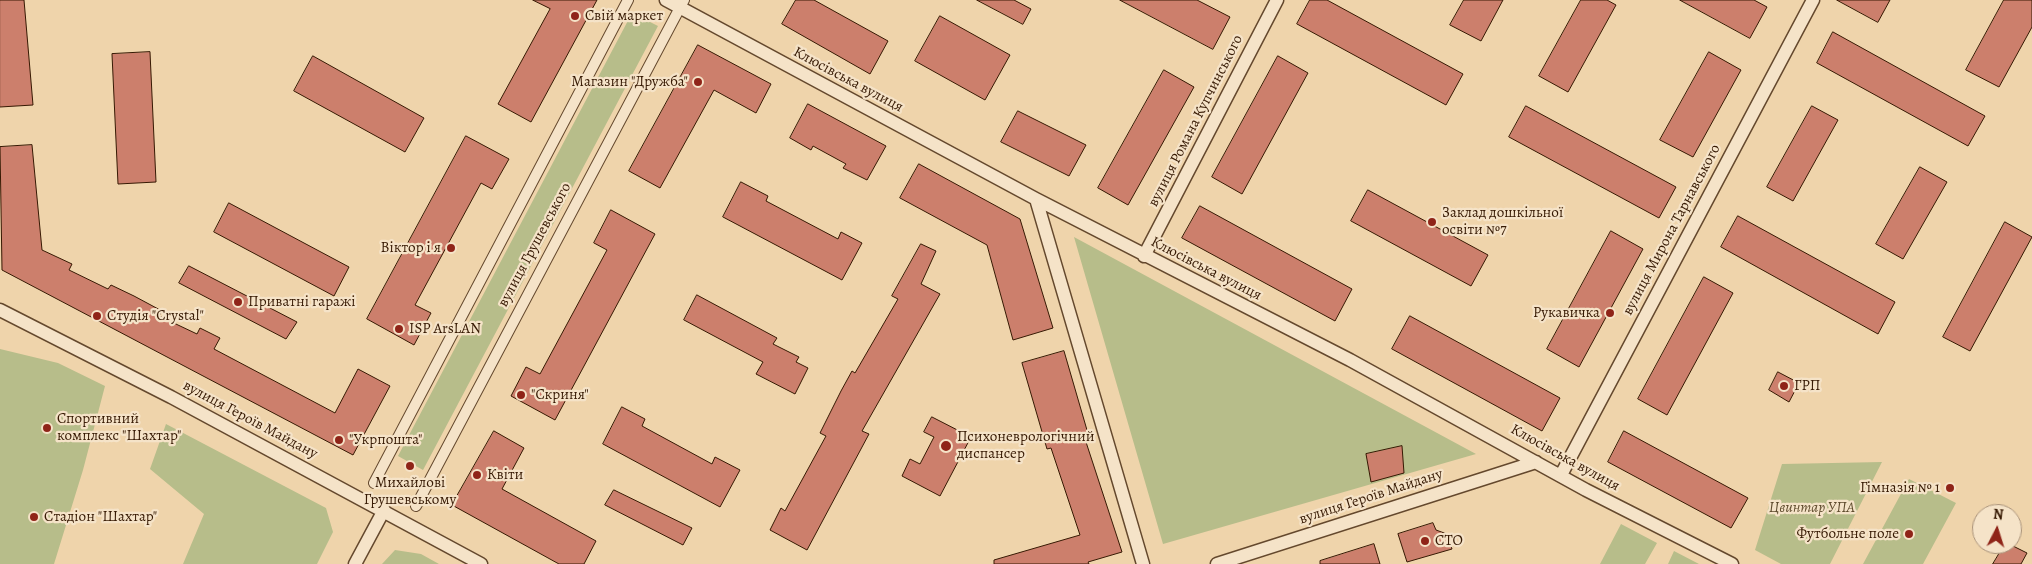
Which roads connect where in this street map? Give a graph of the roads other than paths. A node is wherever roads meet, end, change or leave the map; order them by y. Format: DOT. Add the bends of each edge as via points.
graph roads {
  1 [pos="628,0"];
  2 [pos="666,0"];
  3 [pos="1277,0"];
  4 [pos="1813,0"];
  5 [pos="682,4"];
  6 [pos="1036,199"];
  7 [pos="1144,256"];
  8 [pos="0,310"];
  9 [pos="1536,462"];
  10 [pos="1561,475"];
  11 [pos="374,483"];
  12 [pos="416,506"];
  13 [pos="384,510"];
  14 [pos="355,564"];
  15 [pos="481,564"];
  16 [pos="1143,564"];
  17 [pos="1217,564"];
  18 [pos="1732,564"];
  1 -- 11 [label="street, вулиця Грушевського"];
  2 -- 5 [label="street, Клюсівська вулиця"];
  3 -- 7 [label="street, вулиця Романа Купчинського"];
  4 -- 10 [label="street, вулиця Мирона Тарнавського"];
  5 -- 6 [label="street, Клюсівська вулиця"];
  5 -- 12 [label="street, вулиця Грушевського"];
  6 -- 7 [label="street, Клюсівська вулиця"];
  6 -- 16 [label="street"];
  7 -- 9 [label="street, Клюсівська вулиця" via="1350,360"];
  8 -- 13 [label="street, вулиця Героїв Майдану"];
  9 -- 10 [label="street, Клюсівська вулиця"];
  9 -- 17 [label="street, вулиця Героїв Майдану"];
  10 -- 18 [label="street, Клюсівська вулиця"];
  13 -- 14 [label="street"];
  13 -- 15 [label="street, вулиця Героїв Майдану"];
}
